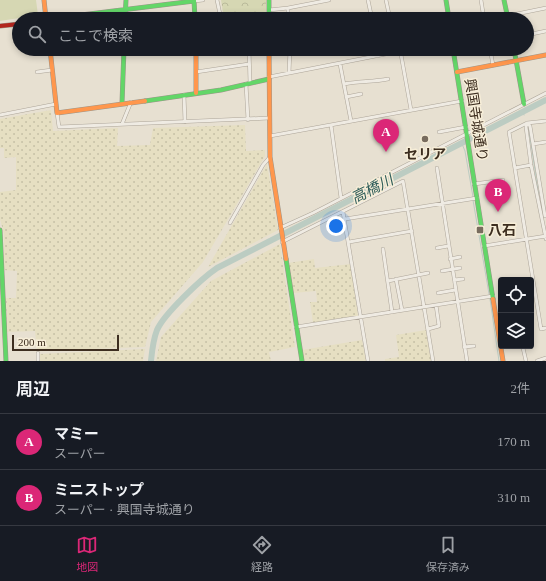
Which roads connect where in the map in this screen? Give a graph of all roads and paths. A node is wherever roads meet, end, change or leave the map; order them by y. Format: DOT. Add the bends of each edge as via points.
graph roads {
  1 [pos="44,0"];
  2 [pos="126,0"];
  3 [pos="194,0"];
  4 [pos="203,0"];
  5 [pos="218,0"];
  6 [pos="269,0"];
  7 [pos="330,0"];
  8 [pos="368,0"];
  9 [pos="386,0"];
  10 [pos="446,0"];
  11 [pos="480,0"];
  12 [pos="504,0"];
  13 [pos="126,8"];
  14 [pos="288,8"];
  15 [pos="546,8"];
  16 [pos="269,10"];
  17 [pos="45,12"];
  18 [pos="98,12"];
  19 [pos="126,12"];
  20 [pos="195,12"];
  21 [pos="220,12"];
  22 [pos="288,12"];
  23 [pos="371,12"];
  24 [pos="389,12"];
  25 [pos="448,12"];
  26 [pos="483,12"];
  27 [pos="507,12"];
  28 [pos="529,12"];
  29 [pos="12,25"];
  30 [pos="0,26"];
  31 [pos="546,31"];
  32 [pos="534,34"];
  33 [pos="546,55"];
  34 [pos="51,56"];
  35 [pos="124,56"];
  36 [pos="196,56"];
  37 [pos="249,56"];
  38 [pos="269,56"];
  39 [pos="290,56"];
  40 [pos="378,56"];
  41 [pos="401,56"];
  42 [pos="454,56"];
  43 [pos="491,56"];
  44 [pos="515,56"];
  45 [pos="516,61"];
  46 [pos="249,64"];
  47 [pos="340,64"];
  48 [pos="493,65"];
  49 [pos="52,70"];
  50 [pos="37,72"];
  51 [pos="196,72"];
  52 [pos="457,72"];
  53 [pos="289,73"];
  54 [pos="269,78"];
  55 [pos="388,79"];
  56 [pos="248,83"];
  57 [pos="344,84"];
  58 [pos="196,93"];
  59 [pos="546,93"];
  60 [pos="361,94"];
  61 [pos="184,95"];
  62 [pos="346,97"];
  63 [pos="462,101"];
  64 [pos="131,102"];
  65 [pos="56,104"];
  66 [pos="122,104"];
  67 [pos="524,104"];
  68 [pos="411,110"];
  69 [pos="57,113"];
  70 [pos="0,115"];
  71 [pos="269,118"];
  72 [pos="248,120"];
  73 [pos="351,121"];
  74 [pos="546,121"];
  75 [pos="185,122"];
  76 [pos="528,123"];
  77 [pos="122,124"];
  78 [pos="330,125"];
  79 [pos="466,128"];
  80 [pos="439,132"];
  81 [pos="467,134"];
  82 [pos="270,136"];
  83 [pos="546,142"];
  84 [pos="531,144"];
  85 [pos="270,157"];
  86 [pos="531,166"];
  87 [pos="437,168"];
  88 [pos="515,168"];
  89 [pos="503,180"];
  90 [pos="474,184"];
  91 [pos="341,198"];
  92 [pos="475,198"];
  93 [pos="442,203"];
  94 [pos="409,208"];
  95 [pos="343,212"];
  96 [pos="544,216"];
  97 [pos="345,219"];
  98 [pos="230,223"];
  99 [pos="280,229"];
  100 [pos="0,230"];
  101 [pos="412,231"];
  102 [pos="546,238"];
  103 [pos="526,239"];
  104 [pos="282,242"];
  105 [pos="349,242"];
  106 [pos="448,246"];
  107 [pos="484,246"];
  108 [pos="437,248"];
  109 [pos="383,249"];
  110 [pos="460,257"];
  111 [pos="450,259"];
  112 [pos="460,268"];
  113 [pos="452,270"];
  114 [pos="442,271"];
  115 [pos="428,273"];
  116 [pos="419,274"];
  117 [pos="396,279"];
  118 [pos="463,279"];
  119 [pos="454,280"];
  120 [pos="388,281"];
  121 [pos="455,290"];
  122 [pos="438,292"];
  123 [pos="493,296"];
  124 [pos="457,301"];
  125 [pos="436,305"];
  126 [pos="424,307"];
  127 [pos="402,310"];
  128 [pos="392,312"];
  129 [pos="361,317"];
  130 [pos="498,324"];
  131 [pos="296,327"];
  132 [pos="428,328"];
  133 [pos="546,328"];
  134 [pos="474,346"];
  135 [pos="464,347"];
  136 [pos="502,349"];
  137 [pos="523,349"];
  138 [pos="38,353"];
  139 [pos="0,355"];
  140 [pos="6,355"];
  141 [pos="546,358"];
  142 [pos="6,361"];
  143 [pos="38,361"];
  144 [pos="302,361"];
  145 [pos="368,361"];
  146 [pos="433,361"];
  147 [pos="467,361"];
  148 [pos="503,361"];
  149 [pos="526,361"];
  150 [pos="538,361"];
  1 -- 17 [label="street"];
  2 -- 13 [label="street"];
  3 -- 4 [label="street"];
  3 -- 13 [label="street"];
  3 -- 20 [label="street"];
  5 -- 21 [label="street"];
  6 -- 16 [label="street"];
  7 -- 14 [label="street"];
  8 -- 23 [label="street"];
  9 -- 24 [label="street"];
  10 -- 25 [label="street"];
  11 -- 26 [label="street"];
  12 -- 27 [label="street"];
  13 -- 18 [label="street"];
  13 -- 19 [label="street"];
  14 -- 16 [label="street"];
  14 -- 22 [label="street"];
  15 -- 28 [label="street"];
  29 -- 30 [label="street"];
  31 -- 32 [label="street"];
  33 -- 45 [label="street"];
  34 -- 49 [label="street"];
  35 -- 66 [label="street"];
  36 -- 51 [label="street"];
  37 -- 46 [label="street"];
  38 -- 54 [label="street"];
  39 -- 53 [label="street"];
  40 -- 47 [label="street"];
  41 -- 68 [label="street"];
  42 -- 52 [label="street, 興国寺城通り"];
  43 -- 48 [label="street"];
  44 -- 45 [label="street"];
  45 -- 48 [label="street"];
  45 -- 67 [label="street"];
  46 -- 51 [label="street"];
  46 -- 56 [label="street"];
  47 -- 53 [label="street"];
  47 -- 57 [label="street"];
  48 -- 52 [label="street"];
  49 -- 50 [label="street"];
  49 -- 65 [label="street"];
  51 -- 58 [label="street"];
  52 -- 63 [label="street, 興国寺城通り"];
  53 -- 54 [label="street"];
  54 -- 56 [label="street"];
  54 -- 71 [label="street"];
  55 -- 57 [label="street"];
  56 -- 58 [label="street"];
  56 -- 72 [label="street"];
  57 -- 62 [label="street"];
  58 -- 61 [label="street"];
  59 -- 67 [label="street"];
  60 -- 62 [label="street"];
  61 -- 64 [label="street"];
  61 -- 75 [label="street"];
  62 -- 73 [label="street"];
  63 -- 68 [label="street"];
  63 -- 79 [label="street, 興国寺城通り"];
  64 -- 66 [label="street"];
  64 -- 77 [label="street"];
  65 -- 69 [label="street"];
  65 -- 70 [label="street"];
  66 -- 69 [label="street"];
  67 -- 81 [label="street"];
  68 -- 73 [label="street"];
  69 -- 77 [label="street" via="59,126"];
  71 -- 72 [label="street"];
  71 -- 82 [label="street"];
  72 -- 75 [label="street"];
  73 -- 78 [label="street"];
  74 -- 76 [label="street"];
  75 -- 77 [label="street"];
  76 -- 84 [label="street"];
  76 -- 88 [label="street" via="509,132"];
  78 -- 82 [label="street"];
  78 -- 91 [label="street"];
  79 -- 80 [label="street"];
  79 -- 81 [label="street, 興国寺城通り"];
  81 -- 90 [label="street, 興国寺城通り"];
  81 -- 91 [label="street"];
  82 -- 85 [label="street"];
  83 -- 84 [label="street"];
  84 -- 86 [label="street"];
  84 -- 96 [label="street"];
  85 -- 98 [label="street" via="263,164"];
  85 -- 99 [label="street"];
  86 -- 88 [label="street"];
  86 -- 96 [label="street" via="540,215"];
  87 -- 93 [label="street"];
  88 -- 103 [label="street"];
  89 -- 90 [label="street"];
  90 -- 92 [label="street, 興国寺城通り"];
  91 -- 99 [label="street"];
  92 -- 93 [label="street"];
  92 -- 107 [label="street, 興国寺城通り"];
  93 -- 94 [label="street"];
  93 -- 106 [label="street"];
  94 -- 95 [label="street" via="403,181"];
  94 -- 97 [label="street"];
  94 -- 101 [label="street"];
  95 -- 97 [label="street"];
  95 -- 104 [label="street"];
  96 -- 102 [label="street"];
  97 -- 105 [label="street"];
  99 -- 104 [label="street"];
  100 -- 140 [label="street"];
  101 -- 105 [label="street"];
  101 -- 116 [label="street"];
  102 -- 103 [label="street"];
  103 -- 107 [label="street"];
  103 -- 133 [label="street" via="542,329"];
  104 -- 131 [label="street"];
  105 -- 129 [label="street"];
  106 -- 108 [label="street"];
  106 -- 111 [label="street"];
  107 -- 123 [label="street, 興国寺城通り"];
  109 -- 120 [label="street"];
  110 -- 111 [label="street"];
  111 -- 113 [label="street"];
  112 -- 113 [label="street"];
  113 -- 114 [label="street"];
  113 -- 119 [label="street"];
  115 -- 116 [label="street"];
  116 -- 117 [label="street"];
  116 -- 126 [label="street"];
  117 -- 120 [label="street"];
  117 -- 127 [label="street"];
  118 -- 119 [label="street"];
  119 -- 121 [label="street"];
  120 -- 128 [label="street"];
  121 -- 122 [label="street"];
  121 -- 124 [label="street"];
  123 -- 124 [label="street"];
  123 -- 130 [label="street, 興国寺城通り"];
  124 -- 125 [label="street"];
  124 -- 135 [label="street"];
  125 -- 126 [label="street"];
  125 -- 132 [label="street" via="440,326"];
  126 -- 127 [label="street"];
  126 -- 132 [label="street"];
  127 -- 128 [label="street"];
  128 -- 129 [label="street"];
  129 -- 131 [label="street"];
  129 -- 145 [label="street"];
  131 -- 144 [label="street"];
  132 -- 146 [label="street"];
  134 -- 135 [label="street"];
  135 -- 147 [label="street"];
  136 -- 148 [label="street, 興国寺城通り"];
  137 -- 149 [label="street"];
  138 -- 143 [label="street"];
  139 -- 140 [label="street"];
  140 -- 142 [label="street"];
  141 -- 150 [label="street"];
}
